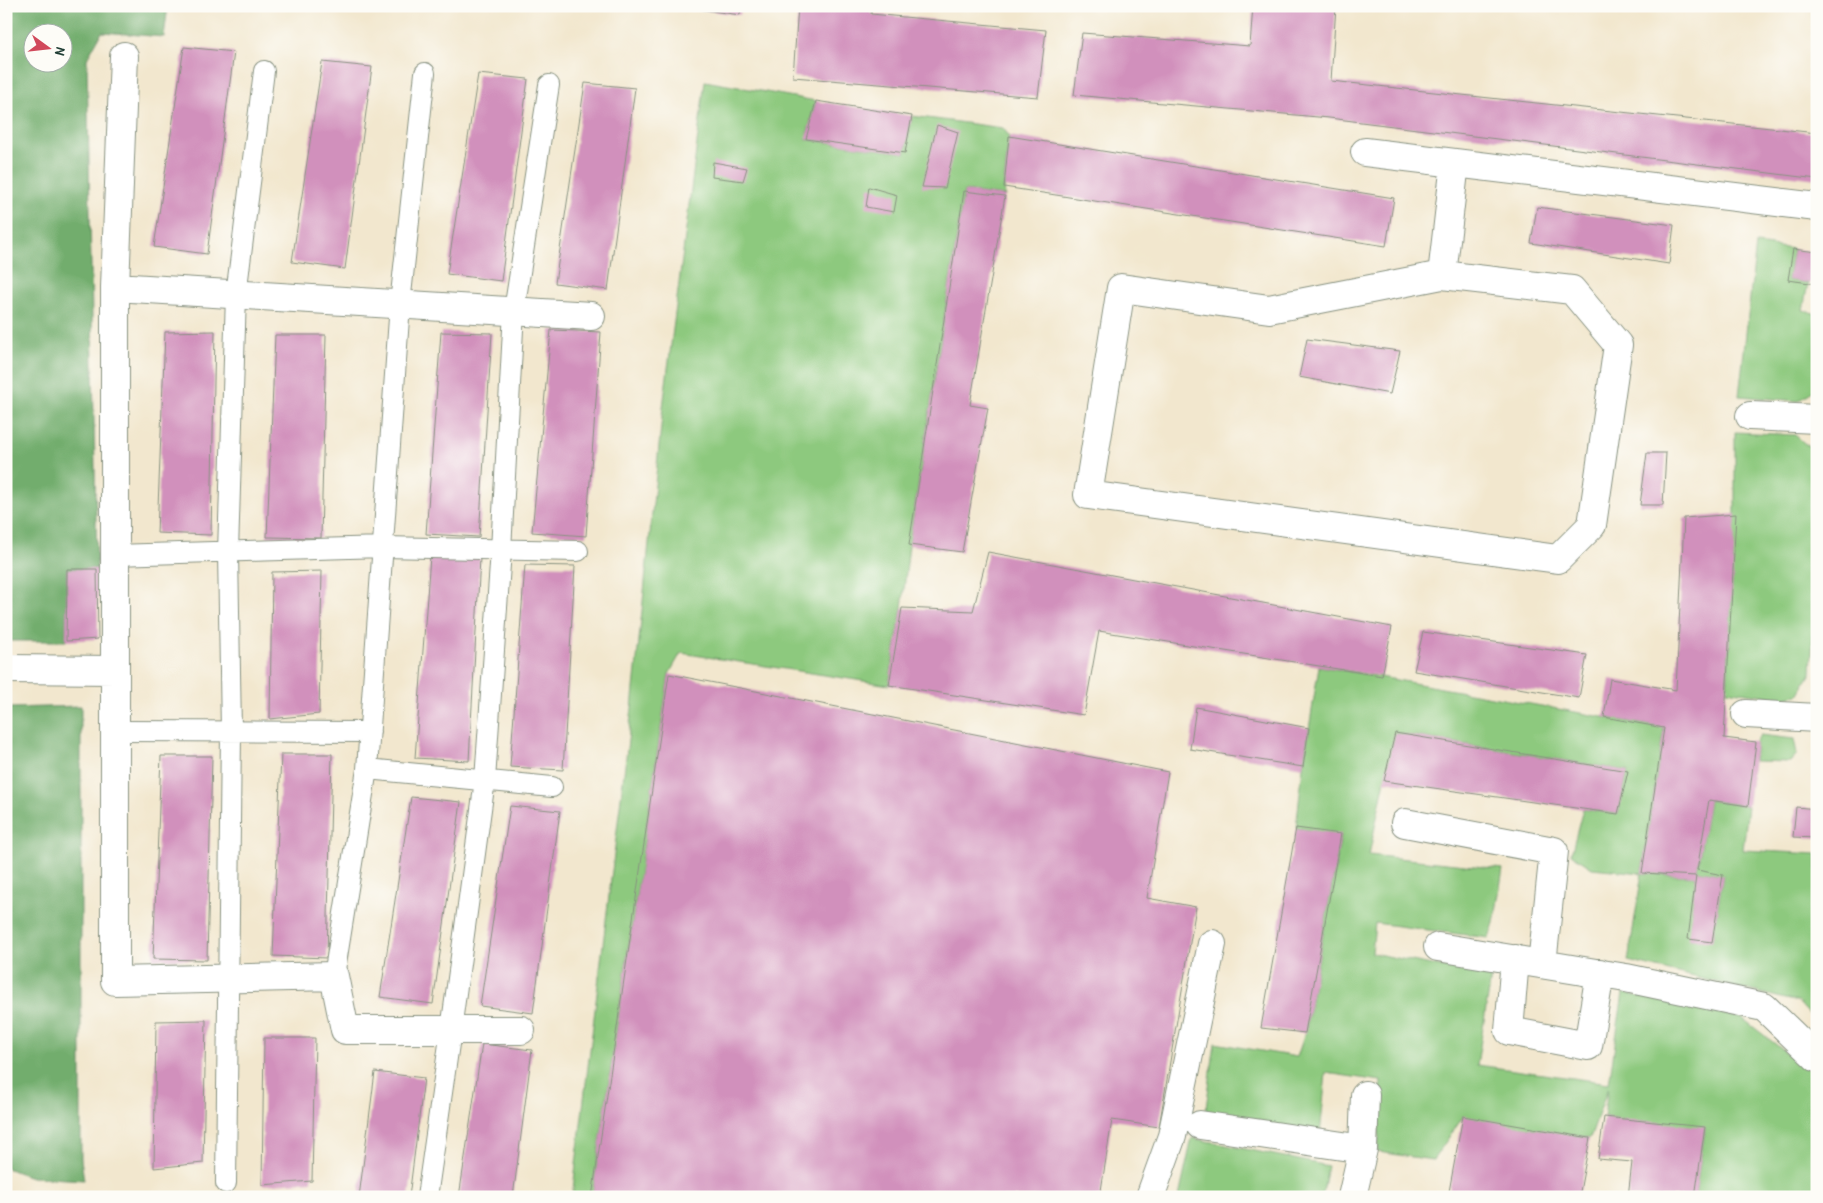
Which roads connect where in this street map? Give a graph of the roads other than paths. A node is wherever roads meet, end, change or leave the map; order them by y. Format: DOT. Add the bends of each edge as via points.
graph roads {
  1 [pos="124,56"];
  2 [pos="264,71"];
  3 [pos="425,73"];
  4 [pos="549,85"];
  5 [pos="1365,152"];
  6 [pos="1455,163"];
  7 [pos="1817,206"];
  8 [pos="1442,275"];
  9 [pos="115,287"];
  10 [pos="236,295"];
  11 [pos="400,304"];
  12 [pos="514,311"];
  13 [pos="591,316"];
  14 [pos="1750,416"];
  15 [pos="1817,419"];
  16 [pos="383,546"];
  17 [pos="501,550"];
  18 [pos="578,551"];
  19 [pos="228,552"];
  20 [pos="115,555"];
  21 [pos="6,669"];
  22 [pos="115,670"];
  23 [pos="1746,714"];
  24 [pos="1817,718"];
  25 [pos="115,731"];
  26 [pos="232,732"];
  27 [pos="370,732"];
  28 [pos="367,769"];
  29 [pos="485,780"];
  30 [pos="552,787"];
  31 [pos="1405,823"];
  32 [pos="1212,944"];
  33 [pos="1438,946"];
  34 [pos="1515,959"];
  35 [pos="1542,964"];
  36 [pos="1600,973"];
  37 [pos="334,976"];
  38 [pos="229,979"];
  39 [pos="451,1030"];
  40 [pos="521,1030"];
  41 [pos="1817,1058"];
  42 [pos="1365,1095"];
  43 [pos="1200,1125"];
  44 [pos="1363,1149"];
  45 [pos="226,1183"];
  46 [pos="427,1197"];
  47 [pos="1150,1197"];
  48 [pos="1352,1197"];
  1 -- 9 [label="street"];
  2 -- 10 [label="lane"];
  3 -- 11 [label="lane"];
  4 -- 12 [label="lane"];
  5 -- 6 [label="street"];
  6 -- 7 [label="street"];
  6 -- 8 [label="street"];
  8 -- 8 [label="street" via="1572,290 1618,345 1592,524 1558,559 1088,495 1121,288 1269,309"];
  9 -- 10 [label="street"];
  9 -- 20 [label="street"];
  10 -- 11 [label="street"];
  10 -- 19 [label="lane"];
  11 -- 12 [label="street"];
  11 -- 16 [label="lane"];
  12 -- 13 [label="street"];
  12 -- 17 [label="lane"];
  14 -- 15 [label="street"];
  16 -- 17 [label="lane"];
  16 -- 19 [label="lane"];
  16 -- 27 [label="lane"];
  17 -- 18 [label="lane"];
  17 -- 29 [label="lane"];
  19 -- 20 [label="lane"];
  19 -- 26 [label="lane"];
  20 -- 22 [label="street"];
  21 -- 22 [label="street"];
  22 -- 25 [label="street"];
  23 -- 24 [label="street"];
  25 -- 26 [label="lane"];
  25 -- 38 [label="street" via="115,981"];
  26 -- 27 [label="lane"];
  26 -- 38 [label="lane"];
  27 -- 28 [label="lane"];
  28 -- 29 [label="lane"];
  28 -- 37 [label="lane"];
  29 -- 30 [label="lane"];
  29 -- 39 [label="lane"];
  31 -- 35 [label="street" via="1554,851"];
  32 -- 47 [label="street" via="1172,1136"];
  33 -- 34 [label="street"];
  34 -- 35 [label="street"];
  34 -- 36 [label="street" via="1509,1031 1588,1046"];
  35 -- 36 [label="street"];
  36 -- 41 [label="street" via="1764,1007"];
  37 -- 38 [label="street"];
  37 -- 39 [label="street" via="345,1030"];
  38 -- 45 [label="lane"];
  39 -- 40 [label="street"];
  39 -- 46 [label="lane"];
  42 -- 44 [label="street"];
  43 -- 44 [label="street"];
  44 -- 48 [label="street"];
}
